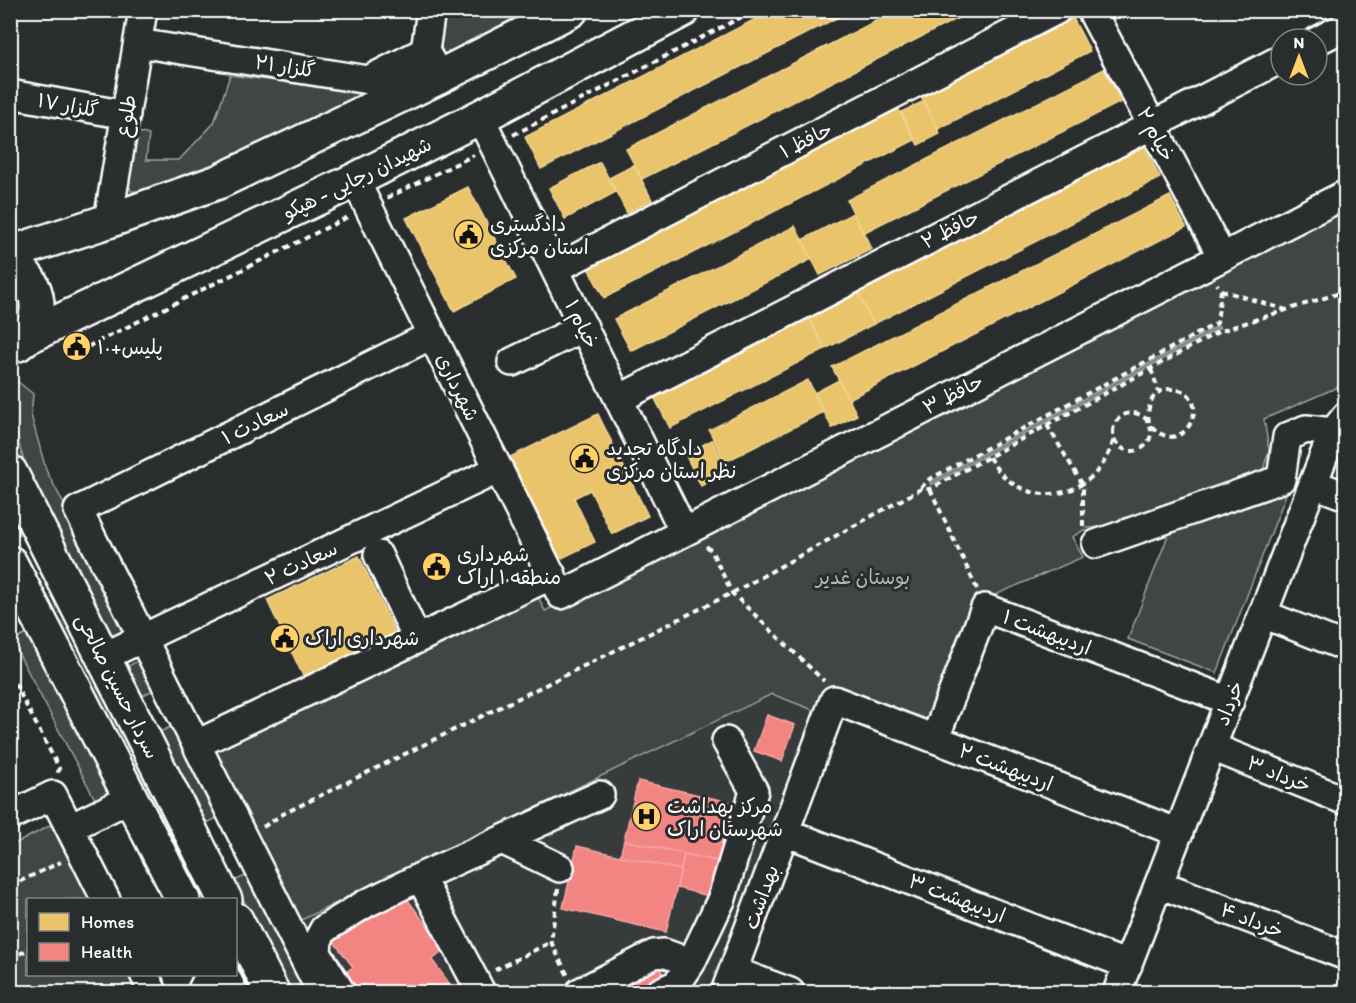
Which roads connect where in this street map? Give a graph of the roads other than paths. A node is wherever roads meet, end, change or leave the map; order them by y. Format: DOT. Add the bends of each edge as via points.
graph roads {
  1 [pos="144,10"];
  2 [pos="431,10"];
  3 [pos="571,10"];
  4 [pos="683,10"];
  5 [pos="1057,10"];
  6 [pos="1091,10"];
  7 [pos="1346,26"];
  8 [pos="1329,35"];
  9 [pos="138,43"];
  10 [pos="432,64"];
  11 [pos="1269,65"];
  12 [pos="10,94"];
  13 [pos="126,115"];
  14 [pos="1152,126"];
  15 [pos="487,131"];
  16 [pos="362,194"];
  17 [pos="1346,194"];
  18 [pos="108,221"];
  19 [pos="10,253"];
  20 [pos="1214,261"];
  21 [pos="10,263"];
  22 [pos="555,269"];
  23 [pos="584,327"];
  24 [pos="432,335"];
  25 [pos="19,342"];
  26 [pos="512,362"];
  27 [pos="619,399"];
  28 [pos="1339,424"];
  29 [pos="499,469"];
  30 [pos="10,472"];
  31 [pos="1314,484"];
  32 [pos="1346,496"];
  33 [pos="684,532"];
  34 [pos="1096,544"];
  35 [pos="378,555"];
  36 [pos="10,563"];
  37 [pos="556,585"];
  38 [pos="1263,614"];
  39 [pos="143,638"];
  40 [pos="417,639"];
  41 [pos="1346,647"];
  42 [pos="103,657"];
  43 [pos="834,700"];
  44 [pos="1230,701"];
  45 [pos="939,728"];
  46 [pos="726,741"];
  47 [pos="197,744"];
  48 [pos="1212,747"];
  49 [pos="600,795"];
  50 [pos="131,798"];
  51 [pos="1346,801"];
  52 [pos="10,816"];
  53 [pos="70,828"];
  54 [pos="785,832"];
  55 [pos="1179,833"];
  56 [pos="502,840"];
  57 [pos="560,868"];
  58 [pos="420,878"];
  59 [pos="1159,884"];
  60 [pos="105,898"];
  61 [pos="182,898"];
  62 [pos="224,898"];
  63 [pos="237,922"];
  64 [pos="1346,956"];
  65 [pos="691,963"];
  66 [pos="1128,965"];
  67 [pos="144,976"];
  68 [pos="210,976"];
  69 [pos="222,976"];
  70 [pos="730,982"];
  71 [pos="478,987"];
  72 [pos="576,988"];
  73 [pos="153,993"];
  74 [pos="201,993"];
  75 [pos="230,993"];
  76 [pos="272,993"];
  77 [pos="321,993"];
  78 [pos="341,993"];
  79 [pos="660,993"];
  80 [pos="790,993"];
  81 [pos="1117,993"];
  1 -- 9 [label="street, طلوع"];
  2 -- 10 [label="street"];
  3 -- 10 [label="main road"];
  4 -- 15 [label="main road, شهیدان رجایی - هپکو"];
  5 -- 22 [label="street, حافظ ۱"];
  6 -- 14 [label="street, خیام ۲"];
  7 -- 8 [label="street"];
  9 -- 10 [label="street, گلزار ۲۱" via="368,80"];
  9 -- 13 [label="street, طلوع"];
  10 -- 18 [label="main road" via="218,182"];
  11 -- 14 [label="street, حافظ ۲"];
  12 -- 13 [label="street, گلزار ۱۷"];
  13 -- 18 [label="street, طلوع"];
  14 -- 20 [label="street, خیام ۲"];
  14 -- 27 [label="street, حافظ ۲"];
  15 -- 16 [label="main road, شهیدان رجایی - هپکو"];
  15 -- 22 [label="street, خیام ۱"];
  16 -- 24 [label="street, شهرداری"];
  16 -- 25 [label="main road, شهیدان رجایی - هپکو"];
  17 -- 20 [label="street, حافظ ۳"];
  18 -- 19 [label="main road"];
  20 -- 33 [label="street, حافظ ۳"];
  21 -- 25 [label="main road" via="28,277 38,300 35,326"];
  22 -- 23 [label="street, خیام ۱"];
  23 -- 26 [label="street"];
  23 -- 27 [label="street, خیام ۱"];
  24 -- 29 [label="street, شهرداری"];
  24 -- 39 [label="street, سعادت ۱" via="78,510"];
  27 -- 33 [label="street, خیام ۱"];
  28 -- 31 [label="street, خرداد"];
  28 -- 34 [label="street" via="1306,429 1287,437 1281,479"];
  29 -- 37 [label="street, شهرداری"];
  29 -- 39 [label="street, سعادت ۲"];
  30 -- 42 [label="main road, سردار حسین صالحی"];
  31 -- 32 [label="street"];
  31 -- 38 [label="street, خرداد"];
  33 -- 37 [label="street, حافظ ۳"];
  35 -- 40 [label="street"];
  36 -- 50 [label="main road, سردار حسین صالحی"];
  37 -- 40 [label="street, حافظ ۳"];
  38 -- 41 [label="street"];
  38 -- 44 [label="street, خرداد"];
  39 -- 42 [label="street, سعادت ۲"];
  39 -- 47 [label="street"];
  40 -- 47 [label="street, حافظ ۳"];
  42 -- 62 [label="main road, سردار حسین صالحی"];
  43 -- 54 [label="street, بهداشت"];
  43 -- 55 [label="street, اردیبهشت ۲"];
  44 -- 45 [label="street, اردیبهشت ۱" via="986,608"];
  44 -- 48 [label="street, خرداد"];
  46 -- 65 [label="street" via="754,791 722,898"];
  47 -- 77 [label="street"];
  48 -- 51 [label="street, خرداد ۳"];
  48 -- 55 [label="street, خرداد"];
  49 -- 56 [label="street"];
  50 -- 53 [label="street"];
  50 -- 61 [label="main road, سردار حسین صالحی"];
  52 -- 53 [label="street" via="53,795"];
  53 -- 60 [label="street"];
  54 -- 66 [label="street, اردیبهشت ۳"];
  54 -- 70 [label="street, بهداشت"];
  55 -- 59 [label="street, خرداد"];
  56 -- 57 [label="street"];
  56 -- 58 [label="street"];
  58 -- 71 [label="street"];
  58 -- 78 [label="street" via="324,929 317,953"];
  59 -- 64 [label="street, خرداد ۴"];
  59 -- 66 [label="street, خرداد"];
  63 -- 76 [label="main road"];
  65 -- 72 [label="street" via="664,953 654,954"];
  65 -- 79 [label="street" via="677,984"];
  66 -- 81 [label="street, خرداد"];
  67 -- 73 [label="street"];
  68 -- 74 [label="street"];
  69 -- 75 [label="main road"];
  70 -- 80 [label="street"];
}
